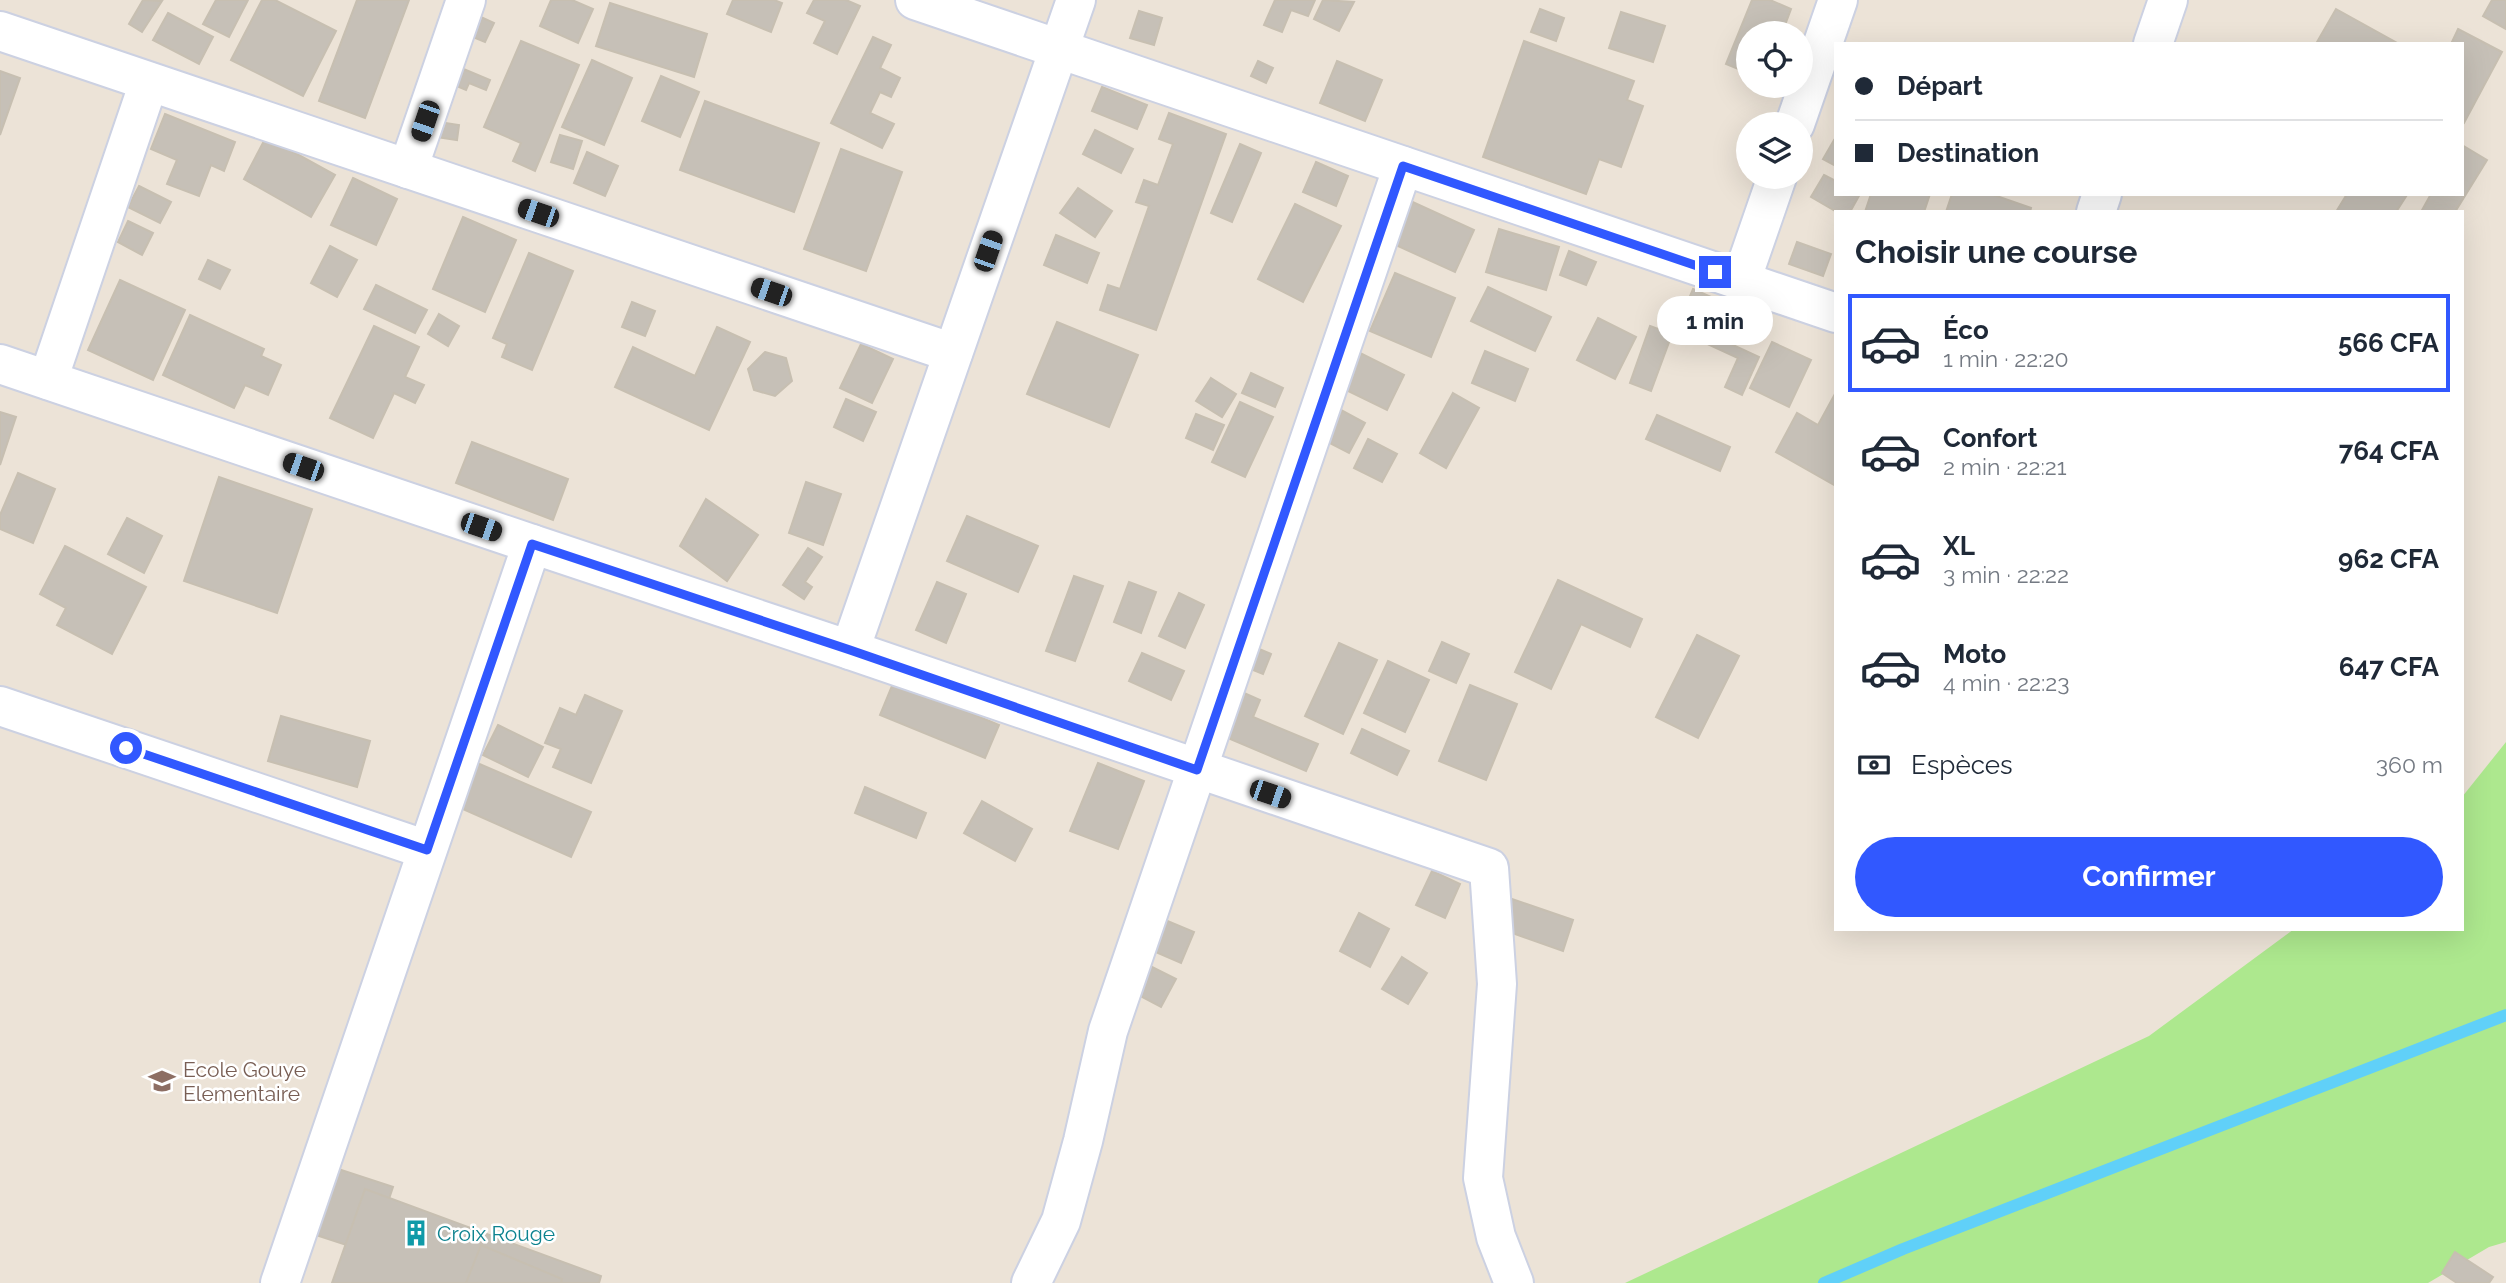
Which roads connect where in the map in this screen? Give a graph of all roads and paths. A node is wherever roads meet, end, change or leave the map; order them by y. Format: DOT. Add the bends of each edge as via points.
graph roads {
  1 [pos="466,0"];
  2 [pos="915,0"];
  3 [pos="1076,0"];
  4 [pos="1838,0"];
  5 [pos="2168,0"];
  6 [pos="0,31"];
  7 [pos="2154,42"];
  8 [pos="1059,49"];
  9 [pos="149,82"];
  10 [pos="1799,112"];
  11 [pos="1403,166"];
  12 [pos="408,169"];
  13 [pos="1773,189"];
  14 [pos="1741,281"];
  15 [pos="1834,312"];
  16 [pos="953,353"];
  17 [pos="0,364"];
  18 [pos="48,380"];
  19 [pos="532,544"];
  20 [pos="850,650"];
  21 [pos="0,706"];
  22 [pos="1197,770"];
  23 [pos="427,850"];
  24 [pos="279,1283"];
  25 [pos="1031,1283"];
  26 [pos="1514,1283"];
  1 -- 12 [label="street"];
  2 -- 8 [label="street"];
  3 -- 8 [label="street"];
  4 -- 10 [label="street"];
  5 -- 7 [label="street"];
  6 -- 9 [label="street"];
  8 -- 11 [label="street"];
  8 -- 16 [label="street"];
  9 -- 12 [label="street"];
  9 -- 18 [label="street"];
  11 -- 14 [label="street"];
  11 -- 22 [label="street"];
  12 -- 16 [label="street"];
  13 -- 14 [label="street"];
  14 -- 15 [label="street"];
  16 -- 20 [label="street"];
  17 -- 18 [label="street"];
  18 -- 19 [label="street"];
  19 -- 20 [label="street"];
  19 -- 23 [label="street"];
  20 -- 22 [label="street"];
  21 -- 23 [label="street"];
  22 -- 25 [label="street" via="1108,1031 1061,1221"];
  22 -- 26 [label="street" via="1489,869 1497,984 1483,1178 1496,1237"];
  23 -- 24 [label="street"];
}
